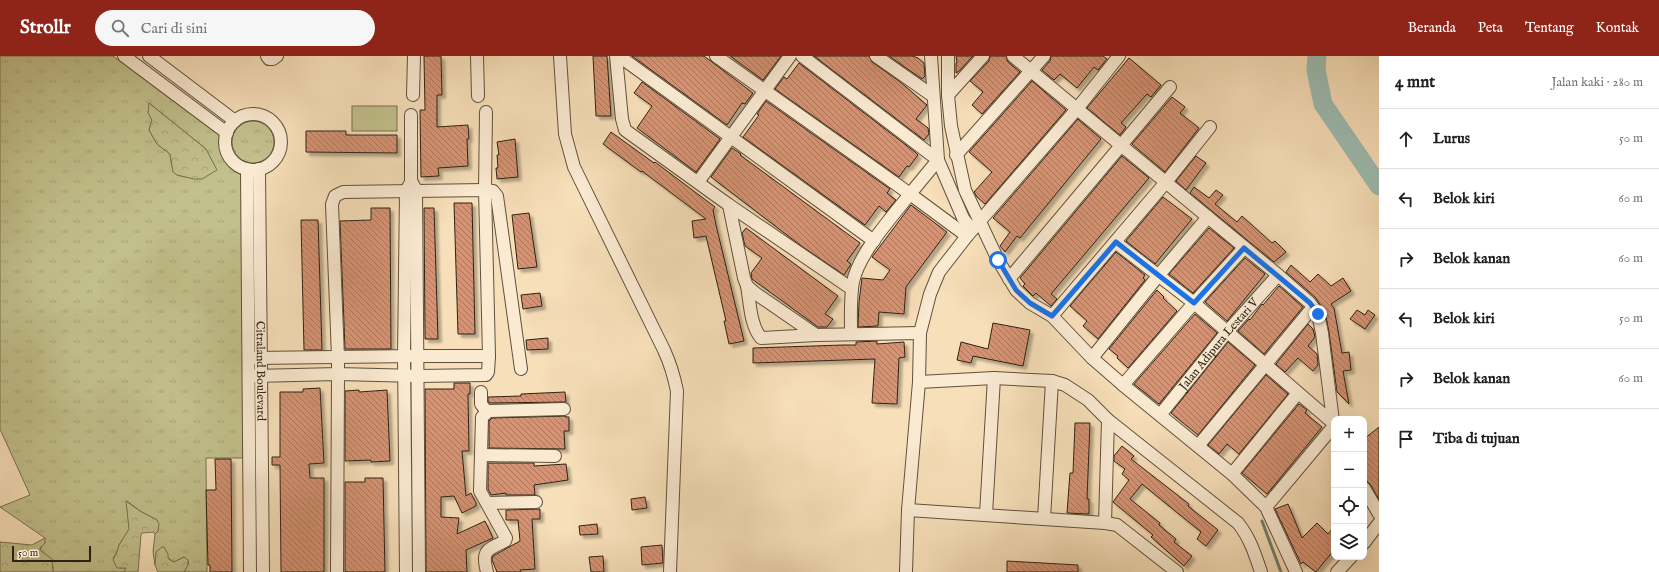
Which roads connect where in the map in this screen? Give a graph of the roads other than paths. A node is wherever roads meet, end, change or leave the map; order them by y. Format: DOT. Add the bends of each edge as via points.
graph roads {
  1 [pos="148,56"];
  2 [pos="267,56"];
  3 [pos="277,56"];
  4 [pos="414,56"];
  5 [pos="477,56"];
  6 [pos="560,56"];
  7 [pos="618,56"];
  8 [pos="716,56"];
  9 [pos="790,56"];
  10 [pos="802,56"];
  11 [pos="876,56"];
  12 [pos="931,56"];
  13 [pos="948,56"];
  14 [pos="983,56"];
  15 [pos="1013,56"];
  16 [pos="1044,56"];
  17 [pos="1119,56"];
  18 [pos="132,58"];
  19 [pos="1031,72"];
  20 [pos="1170,87"];
  21 [pos="763,91"];
  22 [pos="948,95"];
  23 [pos="413,96"];
  24 [pos="478,96"];
  25 [pos="933,96"];
  26 [pos="1076,110"];
  27 [pos="486,112"];
  28 [pos="411,115"];
  29 [pos="235,121"];
  30 [pos="1210,127"];
  31 [pos="227,133"];
  32 [pos="730,137"];
  33 [pos="1120,145"];
  34 [pos="956,155"];
  35 [pos="938,160"];
  36 [pos="253,169"];
  37 [pos="698,182"];
  38 [pos="1166,182"];
  39 [pos="411,187"];
  40 [pos="485,190"];
  41 [pos="910,194"];
  42 [pos="729,205"];
  43 [pos="1208,217"];
  44 [pos="973,229"];
  45 [pos="874,241"];
  46 [pos="1116,242"];
  47 [pos="1244,248"];
  48 [pos="1278,275"];
  49 [pos="1158,276"];
  50 [pos="1009,279"];
  51 [pos="488,282"];
  52 [pos="508,282"];
  53 [pos="747,286"];
  54 [pos="852,289"];
  55 [pos="1194,303"];
  56 [pos="1313,307"];
  57 [pos="1052,316"];
  58 [pos="1227,332"];
  59 [pos="851,334"];
  60 [pos="920,334"];
  61 [pos="816,335"];
  62 [pos="404,356"];
  63 [pos="417,356"];
  64 [pos="489,356"];
  65 [pos="338,357"];
  66 [pos="255,358"];
  67 [pos="1092,358"];
  68 [pos="1265,365"];
  69 [pos="521,369"];
  70 [pos="338,374"];
  71 [pos="405,375"];
  72 [pos="249,376"];
  73 [pos="261,376"];
  74 [pos="418,376"];
  75 [pos="994,378"];
  76 [pos="1052,381"];
  77 [pos="919,382"];
  78 [pos="1123,385"];
  79 [pos="480,392"];
  80 [pos="1298,393"];
  81 [pos="564,409"];
  82 [pos="487,412"];
  83 [pos="1160,415"];
  84 [pos="1332,416"];
  85 [pos="1108,420"];
  86 [pos="1331,424"];
  87 [pos="1331,428"];
  88 [pos="1198,446"];
  89 [pos="482,455"];
  90 [pos="555,456"];
  91 [pos="1232,474"];
  92 [pos="405,485"];
  93 [pos="419,486"];
  94 [pos="1367,493"];
  95 [pos="536,502"];
  96 [pos="488,503"];
  97 [pos="1266,507"];
  98 [pos="908,510"];
  99 [pos="986,514"];
  100 [pos="1379,514"];
  101 [pos="1044,519"];
  102 [pos="1106,523"];
  103 [pos="1379,523"];
  104 [pos="1367,539"];
  105 [pos="1348,560"];
  106 [pos="250,572"];
  107 [pos="263,572"];
  108 [pos="337,572"];
  109 [pos="406,572"];
  110 [pos="419,572"];
  111 [pos="487,572"];
  112 [pos="670,572"];
  113 [pos="906,572"];
  114 [pos="1177,572"];
  115 [pos="1261,572"];
  116 [pos="1296,572"];
  117 [pos="1337,572"];
  1 -- 29 [label="street"];
  2 -- 3 [label="street" via="273,59"];
  4 -- 23 [label="street"];
  5 -- 24 [label="street"];
  6 -- 112 [label="street" via="566,134 574,167 664,350 675,380 677,390"];
  7 -- 32 [label="street"];
  7 -- 37 [label="street" via="623,127"];
  8 -- 21 [label="street"];
  9 -- 21 [label="street"];
  10 -- 35 [label="street"];
  11 -- 25 [label="street"];
  12 -- 25 [label="street"];
  13 -- 22 [label="street"];
  14 -- 22 [label="street"];
  15 -- 19 [label="street"];
  16 -- 19 [label="street"];
  17 -- 26 [label="street"];
  18 -- 31 [label="street"];
  19 -- 26 [label="street"];
  19 -- 34 [label="street"];
  20 -- 33 [label="street"];
  21 -- 32 [label="street"];
  21 -- 41 [label="street"];
  22 -- 34 [label="street"];
  25 -- 35 [label="street"];
  26 -- 33 [label="street"];
  26 -- 44 [label="street"];
  27 -- 40 [label="street"];
  28 -- 39 [label="street"];
  29 -- 31 [label="street"];
  29 -- 36 [label="street" via="242,116 257,115 270,121 278,132 278,153 269,165"];
  30 -- 38 [label="street"];
  31 -- 36 [label="street" via="225,145 230,159 235,164"];
  32 -- 37 [label="street"];
  32 -- 45 [label="street"];
  33 -- 38 [label="street"];
  33 -- 50 [label="street"];
  34 -- 44 [label="street"];
  35 -- 41 [label="street"];
  35 -- 44 [label="street" via="963,218"];
  36 -- 66 [label="street, Citraland Boulevard"];
  37 -- 42 [label="street"];
  38 -- 43 [label="street"];
  38 -- 46 [label="street"];
  39 -- 40 [label="street"];
  39 -- 62 [label="street"];
  39 -- 63 [label="street"];
  39 -- 65 [label="street" via="343,192 335,196 332,204"];
  40 -- 51 [label="street"];
  40 -- 52 [label="street" via="493,191 497,196"];
  41 -- 44 [label="street"];
  41 -- 45 [label="street"];
  42 -- 53 [label="street"];
  42 -- 54 [label="street"];
  43 -- 47 [label="street"];
  43 -- 49 [label="street"];
  44 -- 50 [label="street" via="998,260"];
  44 -- 60 [label="street" via="939,272 930,294"];
  45 -- 54 [label="street" via="858,266"];
  46 -- 49 [label="street"];
  46 -- 57 [label="street"];
  47 -- 48 [label="street"];
  47 -- 55 [label="street"];
  48 -- 56 [label="street"];
  48 -- 58 [label="street, Jalan Adipura Lestari V"];
  49 -- 55 [label="street"];
  49 -- 67 [label="street"];
  50 -- 57 [label="street" via="1030,303"];
  51 -- 52 [label="street"];
  51 -- 64 [label="street"];
  52 -- 69 [label="street"];
  53 -- 61 [label="street"];
  53 -- 61 [label="street" via="754,323 761,338"];
  54 -- 59 [label="street"];
  55 -- 58 [label="street"];
  55 -- 78 [label="street"];
  56 -- 68 [label="street"];
  56 -- 84 [label="street" via="1318,314 1322,333"];
  57 -- 67 [label="street"];
  58 -- 68 [label="street"];
  58 -- 83 [label="street, Jalan Adipura Lestari V"];
  59 -- 60 [label="street"];
  59 -- 61 [label="street"];
  60 -- 77 [label="street"];
  62 -- 63 [label="street"];
  62 -- 65 [label="street"];
  62 -- 71 [label="street"];
  63 -- 64 [label="street"];
  63 -- 74 [label="street"];
  64 -- 74 [label="street" via="488,372 484,376"];
  65 -- 66 [label="street"];
  65 -- 70 [label="street"];
  66 -- 72 [label="street, Citraland Boulevard"];
  66 -- 73 [label="street, Citraland Boulevard"];
  67 -- 78 [label="street"];
  68 -- 80 [label="street"];
  68 -- 88 [label="street"];
  70 -- 71 [label="street"];
  70 -- 73 [label="street"];
  70 -- 108 [label="street"];
  71 -- 74 [label="street"];
  71 -- 92 [label="street"];
  72 -- 73 [label="street"];
  72 -- 106 [label="street, Citraland Boulevard"];
  73 -- 107 [label="street, Citraland Boulevard"];
  74 -- 93 [label="street"];
  75 -- 76 [label="street"];
  75 -- 77 [label="street"];
  75 -- 99 [label="street"];
  76 -- 85 [label="street" via="1074,390"];
  76 -- 101 [label="street"];
  77 -- 98 [label="street"];
  78 -- 83 [label="street"];
  79 -- 82 [label="street" via="481,404"];
  80 -- 86 [label="street"];
  80 -- 91 [label="street"];
  81 -- 82 [label="street"];
  82 -- 89 [label="street" via="481,419"];
  83 -- 88 [label="street"];
  85 -- 102 [label="street"];
  85 -- 115 [label="street" via="1238,523 1252,545"];
  87 -- 97 [label="street"];
  88 -- 91 [label="street"];
  89 -- 90 [label="street"];
  89 -- 96 [label="street" via="480,488"];
  91 -- 97 [label="street"];
  92 -- 93 [label="street"];
  92 -- 109 [label="street"];
  93 -- 110 [label="street"];
  94 -- 100 [label="street"];
  95 -- 96 [label="street"];
  96 -- 111 [label="street" via="506,538 485,553"];
  97 -- 116 [label="street"];
  98 -- 99 [label="street"];
  98 -- 113 [label="street"];
  99 -- 101 [label="street"];
  101 -- 102 [label="street"];
  102 -- 114 [label="street" via="1117,525"];
  103 -- 104 [label="street"];
  105 -- 117 [label="street"];
}
